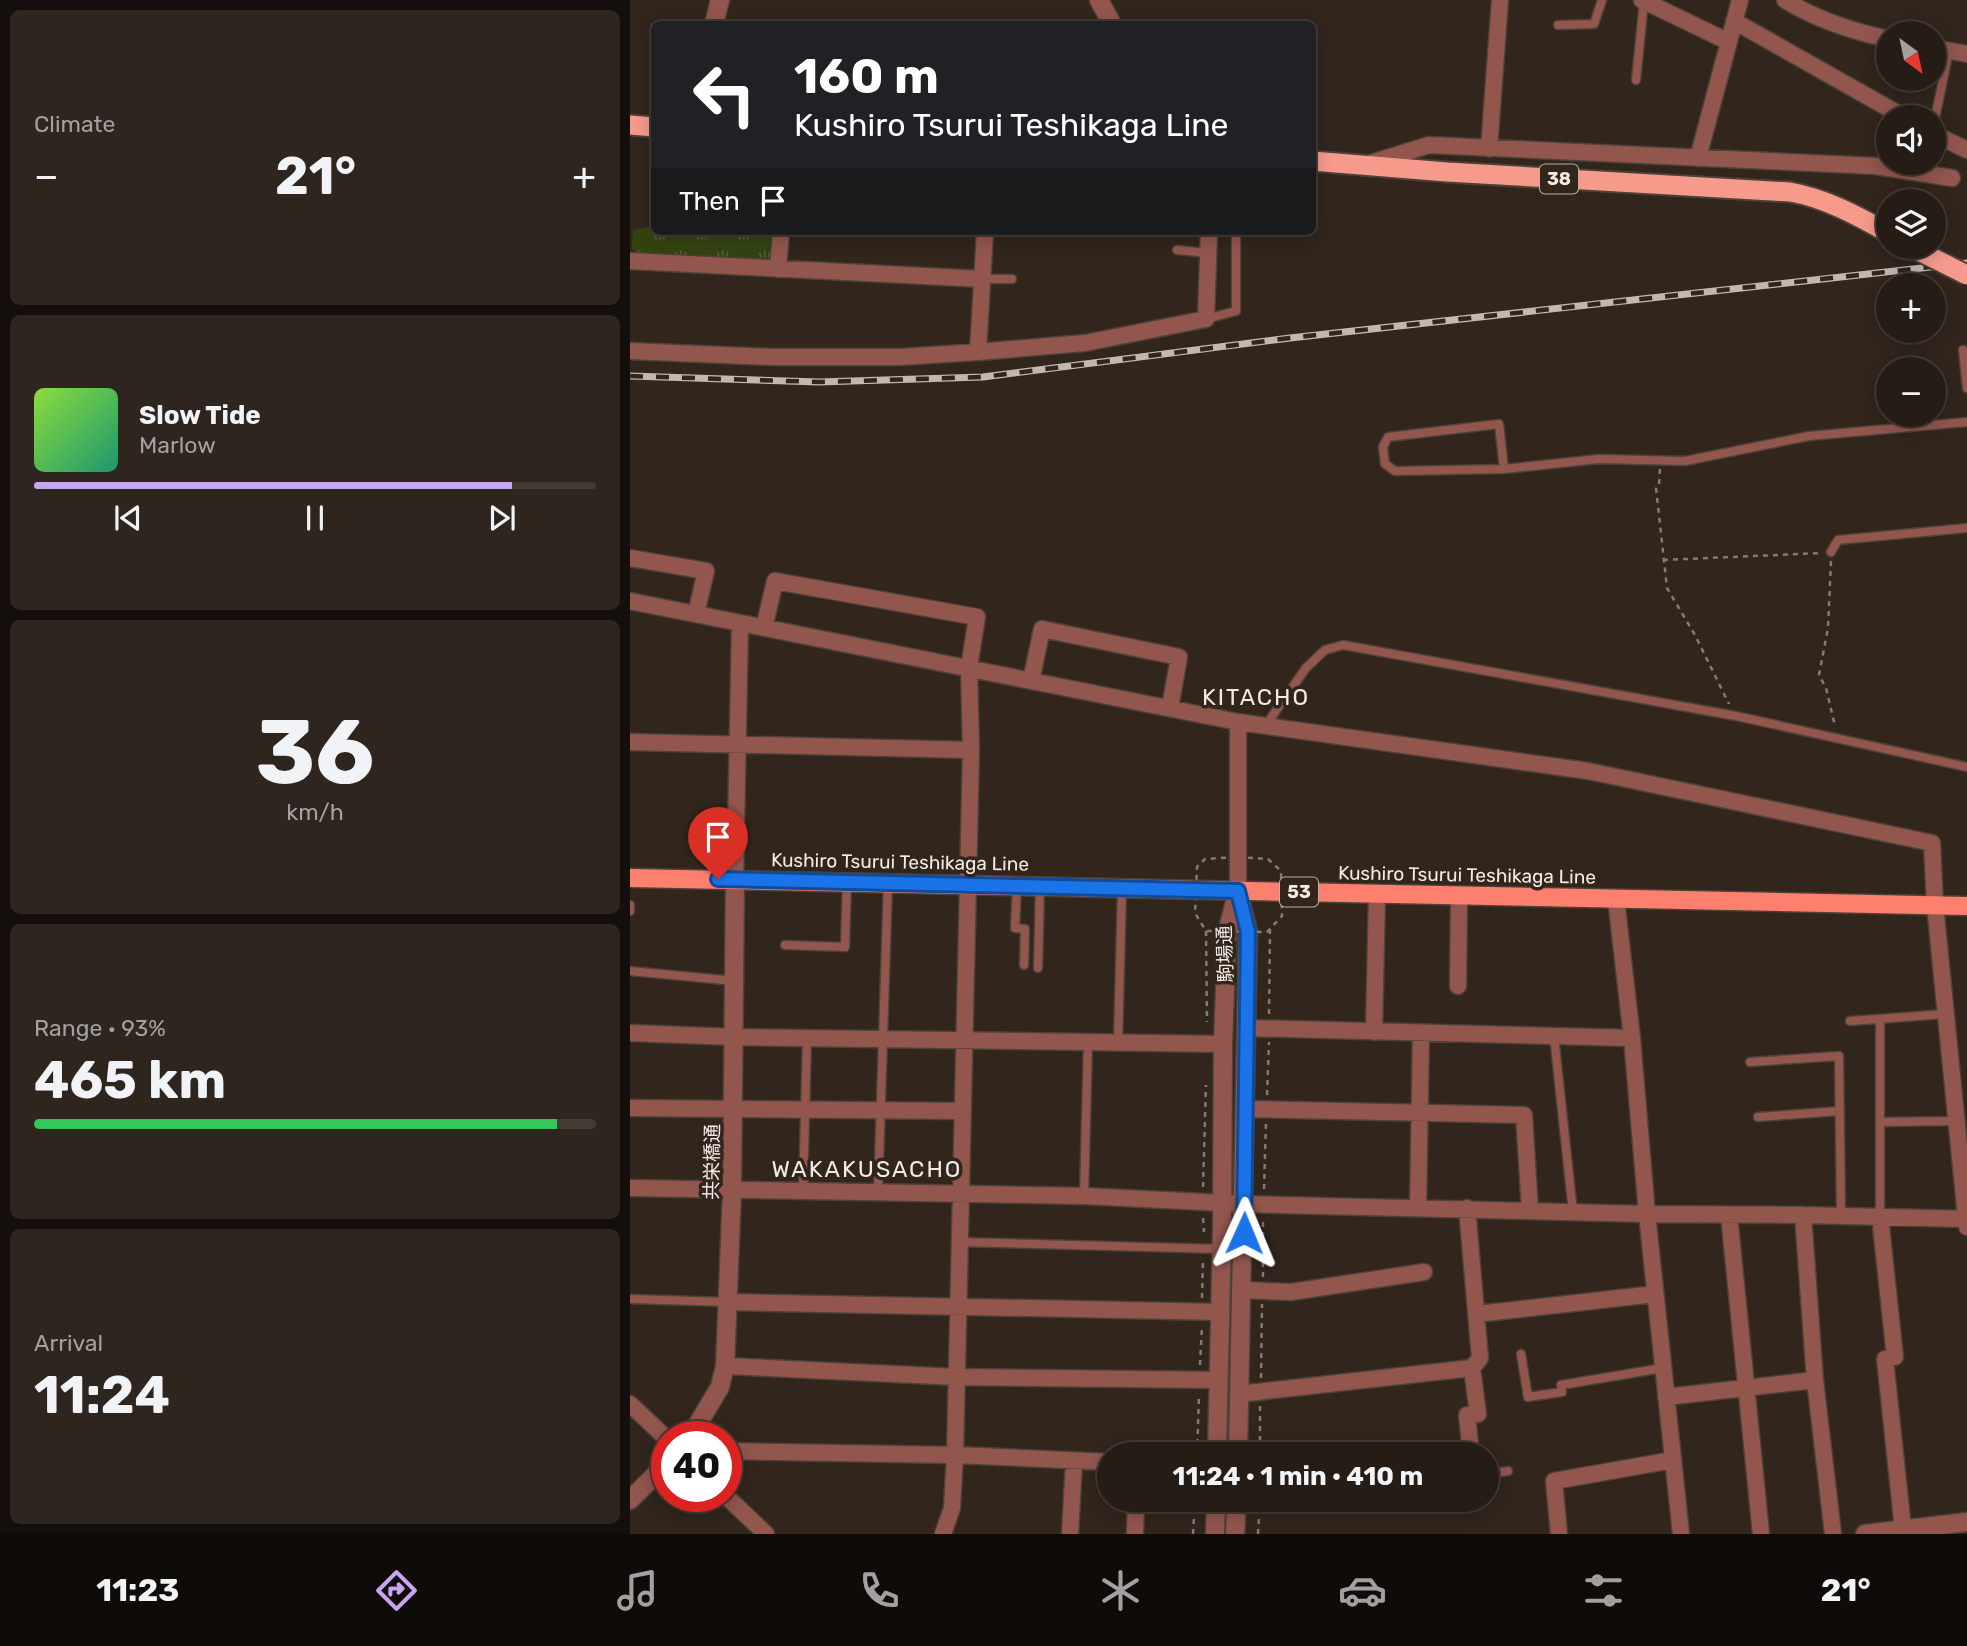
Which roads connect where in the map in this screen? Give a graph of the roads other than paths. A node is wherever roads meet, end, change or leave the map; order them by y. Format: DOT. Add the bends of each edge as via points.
graph roads {
  1 [pos="720,0"];
  2 [pos="1099,0"];
  3 [pos="1500,0"];
  4 [pos="1602,0"];
  5 [pos="1740,0"];
  6 [pos="1784,0"];
  7 [pos="1643,1"];
  8 [pos="715,21"];
  9 [pos="1110,21"];
  10 [pos="1734,21"];
  11 [pos="1558,25"];
  12 [pos="1876,36"];
  13 [pos="1729,42"];
  14 [pos="1946,50"];
  15 [pos="1967,54"];
  16 [pos="1636,80"];
  17 [pos="1883,105"];
  18 [pos="630,125"];
  19 [pos="651,127"];
  20 [pos="1946,140"];
  21 [pos="1489,149"];
  22 [pos="1967,150"];
  23 [pos="1698,158"];
  24 [pos="1316,161"];
  25 [pos="1365,165"];
  26 [pos="1952,178"];
  27 [pos="1876,226"];
  28 [pos="781,235"];
  29 [pos="985,235"];
  30 [pos="1209,235"];
  31 [pos="1236,235"];
  32 [pos="1177,250"];
  33 [pos="1209,253"];
  34 [pos="1933,259"];
  35 [pos="630,261"];
  36 [pos="778,269"];
  37 [pos="1967,275"];
  38 [pos="983,279"];
  39 [pos="1012,279"];
  40 [pos="1206,319"];
  41 [pos="1963,350"];
  42 [pos="630,351"];
  43 [pos="978,352"];
  44 [pos="1967,381"];
  45 [pos="1967,388"];
  46 [pos="1967,422"];
  47 [pos="1504,469"];
  48 [pos="1967,528"];
  49 [pos="1830,552"];
  50 [pos="630,558"];
  51 [pos="630,601"];
  52 [pos="696,614"];
  53 [pos="740,624"];
  54 [pos="764,628"];
  55 [pos="969,668"];
  56 [pos="1031,681"];
  57 [pos="1170,708"];
  58 [pos="1238,722"];
  59 [pos="1266,725"];
  60 [pos="630,742"];
  61 [pos="737,745"];
  62 [pos="971,750"];
  63 [pos="1967,767"];
  64 [pos="630,878"];
  65 [pos="735,880"];
  66 [pos="848,882"];
  67 [pos="888,883"];
  68 [pos="967,884"];
  69 [pos="1017,886"];
  70 [pos="1040,886"];
  71 [pos="1122,888"];
  72 [pos="1238,891"];
  73 [pos="1377,894"];
  74 [pos="1459,895"];
  75 [pos="1616,899"];
  76 [pos="630,905"];
  77 [pos="1935,905"];
  78 [pos="1967,906"];
  79 [pos="630,911"];
  80 [pos="785,945"];
  81 [pos="1024,965"];
  82 [pos="1038,968"];
  83 [pos="630,971"];
  84 [pos="735,981"];
  85 [pos="1458,986"];
  86 [pos="1946,1014"];
  87 [pos="1880,1019"];
  88 [pos="1850,1021"];
  89 [pos="1246,1028"];
  90 [pos="1374,1032"];
  91 [pos="1421,1033"];
  92 [pos="630,1034"];
  93 [pos="1553,1036"];
  94 [pos="735,1037"];
  95 [pos="807,1038"];
  96 [pos="883,1038"];
  97 [pos="1632,1038"];
  98 [pos="964,1040"];
  99 [pos="1088,1042"];
  100 [pos="1118,1042"];
  101 [pos="1215,1044"];
  102 [pos="1750,1062"];
  103 [pos="1960,1094"];
  104 [pos="630,1108"];
  105 [pos="1245,1109"];
  106 [pos="733,1110"];
  107 [pos="806,1111"];
  108 [pos="880,1111"];
  109 [pos="962,1111"];
  110 [pos="1840,1111"];
  111 [pos="1420,1113"];
  112 [pos="1758,1117"];
  113 [pos="1957,1121"];
  114 [pos="1882,1122"];
  115 [pos="1963,1149"];
  116 [pos="630,1188"];
  117 [pos="732,1191"];
  118 [pos="803,1192"];
  119 [pos="878,1193"];
  120 [pos="1965,1193"];
  121 [pos="961,1194"];
  122 [pos="1084,1196"];
  123 [pos="1222,1201"];
  124 [pos="1244,1204"];
  125 [pos="1418,1207"];
  126 [pos="1467,1208"];
  127 [pos="1530,1210"];
  128 [pos="1573,1212"];
  129 [pos="1647,1214"];
  130 [pos="1729,1215"];
  131 [pos="1803,1215"];
  132 [pos="1841,1216"];
  133 [pos="1880,1217"];
  134 [pos="1967,1219"];
  135 [pos="1967,1227"];
  136 [pos="960,1242"];
  137 [pos="1222,1249"];
  138 [pos="1424,1272"];
  139 [pos="1242,1290"];
  140 [pos="1655,1294"];
  141 [pos="630,1300"];
  142 [pos="728,1302"];
  143 [pos="958,1307"];
  144 [pos="1220,1312"];
  145 [pos="1477,1314"];
  146 [pos="1521,1354"];
  147 [pos="725,1366"];
  148 [pos="1472,1368"];
  149 [pos="1663,1368"];
  150 [pos="957,1377"];
  151 [pos="1219,1380"];
  152 [pos="1815,1380"];
  153 [pos="1746,1388"];
  154 [pos="1240,1394"];
  155 [pos="1666,1397"];
  156 [pos="630,1404"];
  157 [pos="700,1421"];
  158 [pos="651,1424"];
  159 [pos="1217,1442"];
  160 [pos="1238,1442"];
  161 [pos="1470,1442"];
  162 [pos="742,1451"];
  163 [pos="955,1455"];
  164 [pos="1673,1460"];
  165 [pos="1074,1461"];
  166 [pos="1097,1462"];
  167 [pos="1508,1471"];
  168 [pos="1499,1472"];
  169 [pos="651,1479"];
  170 [pos="630,1500"];
  171 [pos="742,1511"];
  172 [pos="1136,1512"];
  173 [pos="1216,1512"];
  174 [pos="1236,1512"];
  175 [pos="1967,1522"];
  176 [pos="1903,1530"];
  177 [pos="766,1534"];
  178 [pos="943,1534"];
  179 [pos="1070,1534"];
  180 [pos="1135,1534"];
  181 [pos="1215,1534"];
  182 [pos="1235,1534"];
  183 [pos="1559,1534"];
  184 [pos="1681,1534"];
  185 [pos="1761,1534"];
  186 [pos="1833,1534"];
  187 [pos="1865,1534"];
  1 -- 8 [label="street"];
  2 -- 9 [label="street"];
  3 -- 21 [label="street"];
  4 -- 11 [label="lane" via="1594,24"];
  5 -- 10 [label="street"];
  6 -- 12 [label="street" via="1810,15"];
  7 -- 13 [label="street"];
  7 -- 16 [label="lane"];
  10 -- 13 [label="street"];
  10 -- 17 [label="street"];
  13 -- 23 [label="street"];
  14 -- 15 [label="street"];
  18 -- 19 [label="highway"];
  20 -- 22 [label="street"];
  21 -- 23 [label="street"];
  21 -- 25 [label="street" via="1429,145"];
  23 -- 26 [label="street" via="1876,166"];
  24 -- 25 [label="highway, 38"];
  25 -- 27 [label="highway, 38" via="1777,191 1806,195"];
  28 -- 36 [label="street"];
  29 -- 38 [label="street"];
  30 -- 33 [label="street"];
  31 -- 40 [label="lane" via="1236,311"];
  32 -- 33 [label="lane"];
  33 -- 40 [label="street"];
  34 -- 37 [label="highway, bridge"];
  35 -- 36 [label="street"];
  36 -- 38 [label="street"];
  38 -- 39 [label="lane"];
  38 -- 43 [label="street"];
  40 -- 43 [label="street" via="1085,343"];
  41 -- 44 [label="lane"];
  42 -- 43 [label="street" via="772,357"];
  44 -- 45 [label="lane"];
  46 -- 47 [label="lane" via="1809,436 1685,461 1599,460"];
  47 -- 47 [label="lane" via="1395,471 1385,464 1383,447 1388,437 1499,424"];
  48 -- 49 [label="lane" via="1838,540"];
  50 -- 52 [label="street" via="706,571"];
  51 -- 52 [label="street"];
  52 -- 53 [label="street"];
  53 -- 54 [label="street"];
  53 -- 61 [label="street"];
  54 -- 55 [label="street"];
  54 -- 55 [label="street" via="775,582 977,617"];
  55 -- 56 [label="street"];
  55 -- 62 [label="street"];
  56 -- 57 [label="street"];
  56 -- 57 [label="street" via="1042,629 1179,657"];
  57 -- 58 [label="street"];
  58 -- 59 [label="street"];
  58 -- 72 [label="street"];
  59 -- 63 [label="lane" via="1306,668 1325,650 1343,645 1735,716"];
  59 -- 77 [label="street" via="1588,771 1932,843"];
  60 -- 61 [label="street"];
  61 -- 62 [label="street"];
  61 -- 65 [label="street"];
  62 -- 68 [label="street"];
  64 -- 65 [label="main road, Kushiro Tsurui Teshikaga Line / 53"];
  65 -- 66 [label="main road, Kushiro Tsurui Teshikaga Line / 53"];
  65 -- 84 [label="street, 共栄橋通"];
  66 -- 67 [label="main road, Kushiro Tsurui Teshikaga Line / 53"];
  66 -- 80 [label="lane" via="845,947"];
  67 -- 68 [label="main road, Kushiro Tsurui Teshikaga Line / 53"];
  67 -- 96 [label="lane"];
  68 -- 69 [label="main road, Kushiro Tsurui Teshikaga Line / 53"];
  68 -- 98 [label="street"];
  69 -- 70 [label="main road, Kushiro Tsurui Teshikaga Line / 53"];
  69 -- 81 [label="lane" via="1015,928 1025,929"];
  70 -- 71 [label="main road, Kushiro Tsurui Teshikaga Line / 53"];
  70 -- 82 [label="lane"];
  71 -- 72 [label="main road, Kushiro Tsurui Teshikaga Line / 53"];
  71 -- 100 [label="lane"];
  72 -- 73 [label="main road, Kushiro Tsurui Teshikaga Line / 53"];
  72 -- 89 [label="street, 駒場通" via="1248,932"];
  72 -- 101 [label="street, 駒場通" via="1227,932"];
  73 -- 74 [label="main road, Kushiro Tsurui Teshikaga Line / 53"];
  73 -- 90 [label="street"];
  74 -- 75 [label="main road, Kushiro Tsurui Teshikaga Line / 53"];
  74 -- 85 [label="street"];
  75 -- 77 [label="main road, Kushiro Tsurui Teshikaga Line / 53"];
  75 -- 97 [label="street"];
  76 -- 79 [label="lane"];
  77 -- 78 [label="main road, Kushiro Tsurui Teshikaga Line / 53"];
  77 -- 86 [label="street"];
  83 -- 84 [label="lane"];
  84 -- 94 [label="street, 共栄橋通"];
  86 -- 87 [label="lane"];
  86 -- 103 [label="street"];
  87 -- 88 [label="lane"];
  87 -- 114 [label="lane"];
  89 -- 90 [label="street"];
  89 -- 105 [label="street, 駒場通"];
  90 -- 91 [label="street"];
  91 -- 93 [label="street"];
  91 -- 111 [label="street"];
  92 -- 94 [label="street"];
  93 -- 97 [label="street"];
  93 -- 128 [label="lane"];
  94 -- 95 [label="street"];
  94 -- 106 [label="street, 共栄橋通"];
  95 -- 96 [label="street"];
  95 -- 107 [label="lane"];
  96 -- 98 [label="street"];
  96 -- 108 [label="lane"];
  97 -- 129 [label="street"];
  98 -- 99 [label="street"];
  98 -- 109 [label="street"];
  99 -- 100 [label="street"];
  99 -- 122 [label="lane"];
  100 -- 101 [label="street"];
  101 -- 123 [label="street, 駒場通"];
  102 -- 110 [label="lane" via="1839,1056"];
  103 -- 113 [label="street"];
  104 -- 106 [label="street"];
  105 -- 111 [label="street"];
  105 -- 124 [label="street, 駒場通"];
  106 -- 107 [label="street"];
  106 -- 117 [label="street, 共栄橋通"];
  107 -- 108 [label="street"];
  107 -- 118 [label="lane"];
  108 -- 109 [label="street"];
  108 -- 119 [label="lane"];
  109 -- 121 [label="street"];
  110 -- 112 [label="lane"];
  110 -- 132 [label="lane"];
  111 -- 125 [label="street"];
  111 -- 127 [label="street" via="1524,1115"];
  113 -- 114 [label="lane"];
  113 -- 115 [label="street"];
  114 -- 133 [label="lane"];
  115 -- 120 [label="street"];
  116 -- 117 [label="street"];
  117 -- 118 [label="street"];
  117 -- 142 [label="street, 共栄橋通"];
  118 -- 119 [label="street"];
  119 -- 121 [label="street"];
  120 -- 134 [label="street"];
  121 -- 122 [label="street"];
  121 -- 136 [label="street"];
  122 -- 123 [label="street"];
  123 -- 124 [label="street"];
  123 -- 137 [label="street, 駒場通"];
  124 -- 125 [label="street"];
  124 -- 139 [label="street, 駒場通"];
  125 -- 126 [label="street"];
  126 -- 127 [label="street"];
  126 -- 145 [label="street"];
  127 -- 128 [label="street"];
  128 -- 129 [label="street"];
  129 -- 130 [label="street"];
  129 -- 140 [label="street"];
  130 -- 131 [label="street"];
  130 -- 153 [label="street"];
  131 -- 132 [label="street"];
  131 -- 152 [label="street"];
  132 -- 133 [label="street"];
  133 -- 134 [label="street"];
  133 -- 176 [label="street" via="1895,1357 1885,1359"];
  134 -- 135 [label="street"];
  136 -- 137 [label="lane"];
  136 -- 143 [label="street"];
  137 -- 144 [label="street, 駒場通"];
  138 -- 139 [label="street" via="1291,1292"];
  139 -- 154 [label="street, 駒場通"];
  140 -- 145 [label="street"];
  140 -- 149 [label="street"];
  141 -- 142 [label="lane"];
  142 -- 143 [label="street"];
  142 -- 147 [label="street, 共栄橋通"];
  143 -- 144 [label="street"];
  143 -- 150 [label="street"];
  144 -- 151 [label="street, 駒場通"];
  145 -- 148 [label="street" via="1480,1359"];
  146 -- 149 [label="lane" via="1528,1397 1562,1392 1561,1385"];
  147 -- 150 [label="street"];
  147 -- 157 [label="street, 共栄橋通" via="720,1387"];
  148 -- 154 [label="street"];
  148 -- 161 [label="street" via="1478,1414 1467,1415"];
  149 -- 155 [label="street"];
  150 -- 151 [label="street"];
  150 -- 163 [label="street"];
  151 -- 159 [label="street, 駒場通"];
  152 -- 153 [label="street"];
  152 -- 186 [label="street"];
  153 -- 155 [label="street"];
  153 -- 185 [label="street"];
  154 -- 160 [label="street, 駒場通"];
  155 -- 164 [label="street"];
  156 -- 158 [label="street"];
  162 -- 163 [label="street"];
  163 -- 165 [label="street"];
  163 -- 178 [label="street" via="952,1508"];
  164 -- 183 [label="street" via="1554,1481"];
  164 -- 184 [label="street"];
  165 -- 166 [label="street"];
  165 -- 179 [label="street"];
  167 -- 168 [label="lane"];
  169 -- 170 [label="street"];
  171 -- 177 [label="street"];
  172 -- 180 [label="street"];
  173 -- 181 [label="street"];
  174 -- 182 [label="street"];
  175 -- 176 [label="street"];
  176 -- 187 [label="street"];
}
